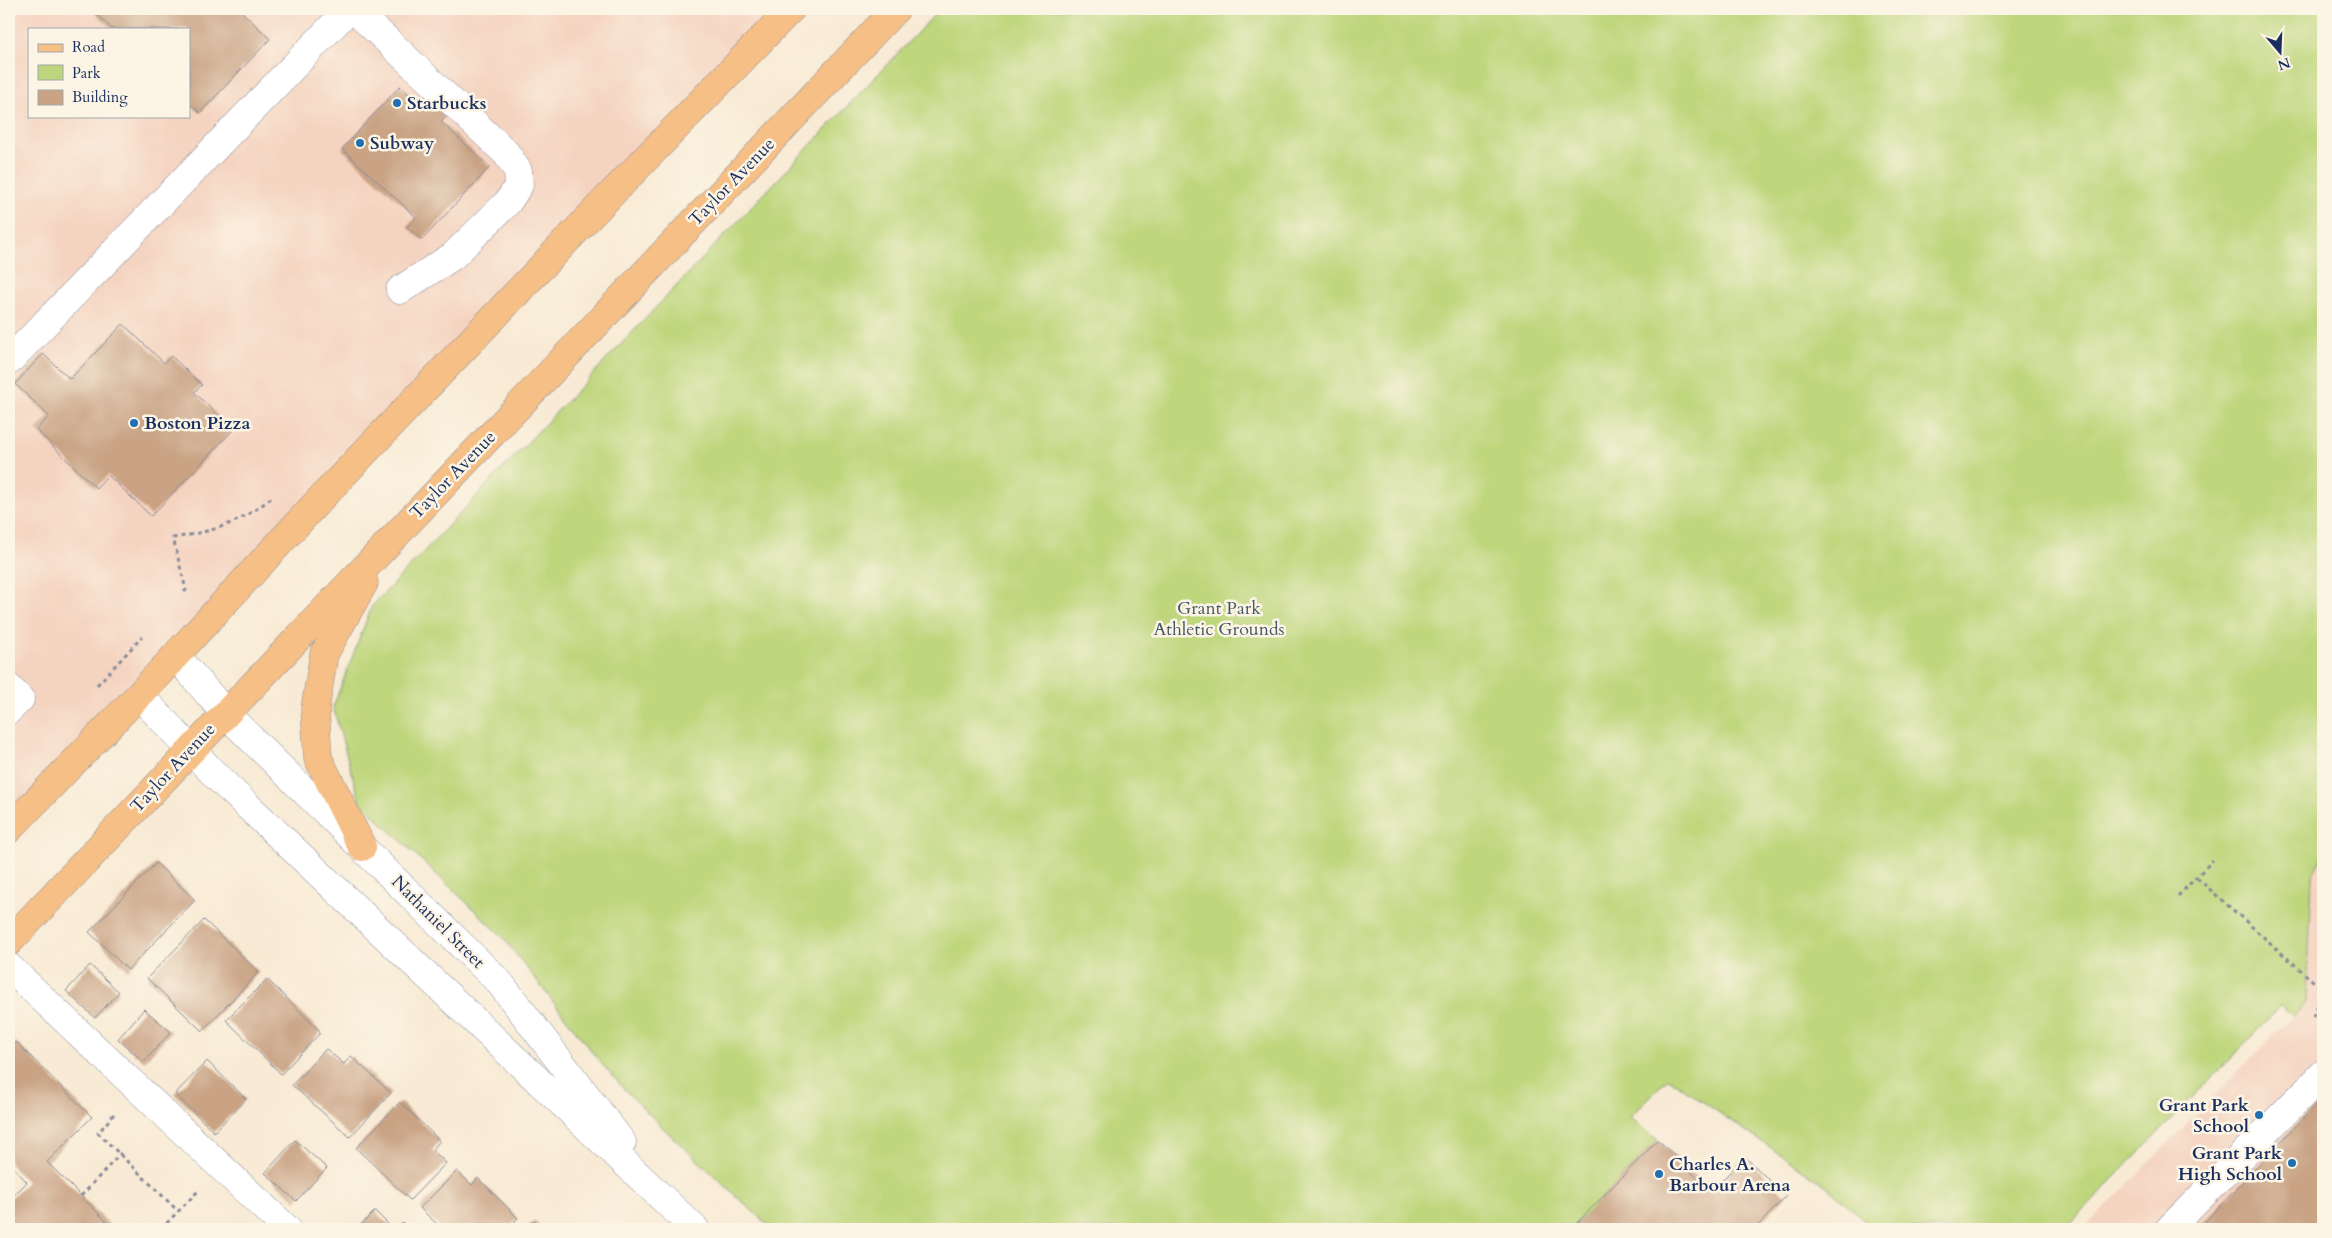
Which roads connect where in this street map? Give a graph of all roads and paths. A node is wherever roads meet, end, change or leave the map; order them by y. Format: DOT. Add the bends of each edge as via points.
graph roads {
  1 [pos="349,9"];
  2 [pos="354,9"];
  3 [pos="791,9"];
  4 [pos="896,9"];
  5 [pos="400,290"];
  6 [pos="9,361"];
  7 [pos="383,548"];
  8 [pos="176,656"];
  9 [pos="9,688"];
  10 [pos="139,695"];
  11 [pos="9,710"];
  12 [pos="226,712"];
  13 [pos="189,750"];
  14 [pos="9,829"];
  15 [pos="362,847"];
  16 [pos="2213,860"];
  17 [pos="2197,878"];
  18 [pos="2178,896"];
  19 [pos="2323,903"];
  20 [pos="9,942"];
  21 [pos="9,967"];
  22 [pos="2322,989"];
  23 [pos="2313,1017"];
  24 [pos="2323,1074"];
  25 [pos="138,1088"];
  26 [pos="121,1154"];
  27 [pos="221,1167"];
  28 [pos="81,1196"];
  29 [pos="178,1211"];
  30 [pos="675,1211"];
  31 [pos="161,1229"];
  32 [pos="287,1229"];
  33 [pos="695,1229"];
  34 [pos="2169,1229"];
  1 -- 6 [label="street"];
  2 -- 5 [label="street" via="506,153 518,171 519,185 508,202 453,256"];
  3 -- 8 [label="main road" via="336,481"];
  4 -- 7 [label="main road, Taylor Avenue"];
  7 -- 12 [label="main road, Taylor Avenue"];
  7 -- 15 [label="main road" via="324,654 315,709 318,758"];
  8 -- 10 [label="main road"];
  8 -- 12 [label="street, Nathaniel Street"];
  9 -- 11 [label="street" via="20,699"];
  10 -- 13 [label="street, Nathaniel Street"];
  10 -- 14 [label="main road"];
  12 -- 13 [label="main road, Taylor Avenue"];
  12 -- 15 [label="street, Nathaniel Street"];
  13 -- 20 [label="main road, Taylor Avenue"];
  13 -- 30 [label="street, Nathaniel Street"];
  15 -- 30 [label="street, Nathaniel Street" via="500,983"];
  16 -- 17 [label="path"];
  17 -- 18 [label="path"];
  17 -- 22 [label="path"];
  19 -- 22 [label="path"];
  21 -- 25 [label="street"];
  22 -- 23 [label="path"];
  24 -- 34 [label="street"];
  25 -- 26 [label="path" via="98,1133"];
  25 -- 27 [label="street"];
  26 -- 28 [label="path"];
  26 -- 29 [label="path"];
  27 -- 29 [label="path"];
  27 -- 32 [label="street"];
  29 -- 31 [label="path"];
  30 -- 33 [label="street, Nathaniel Street"];
}
